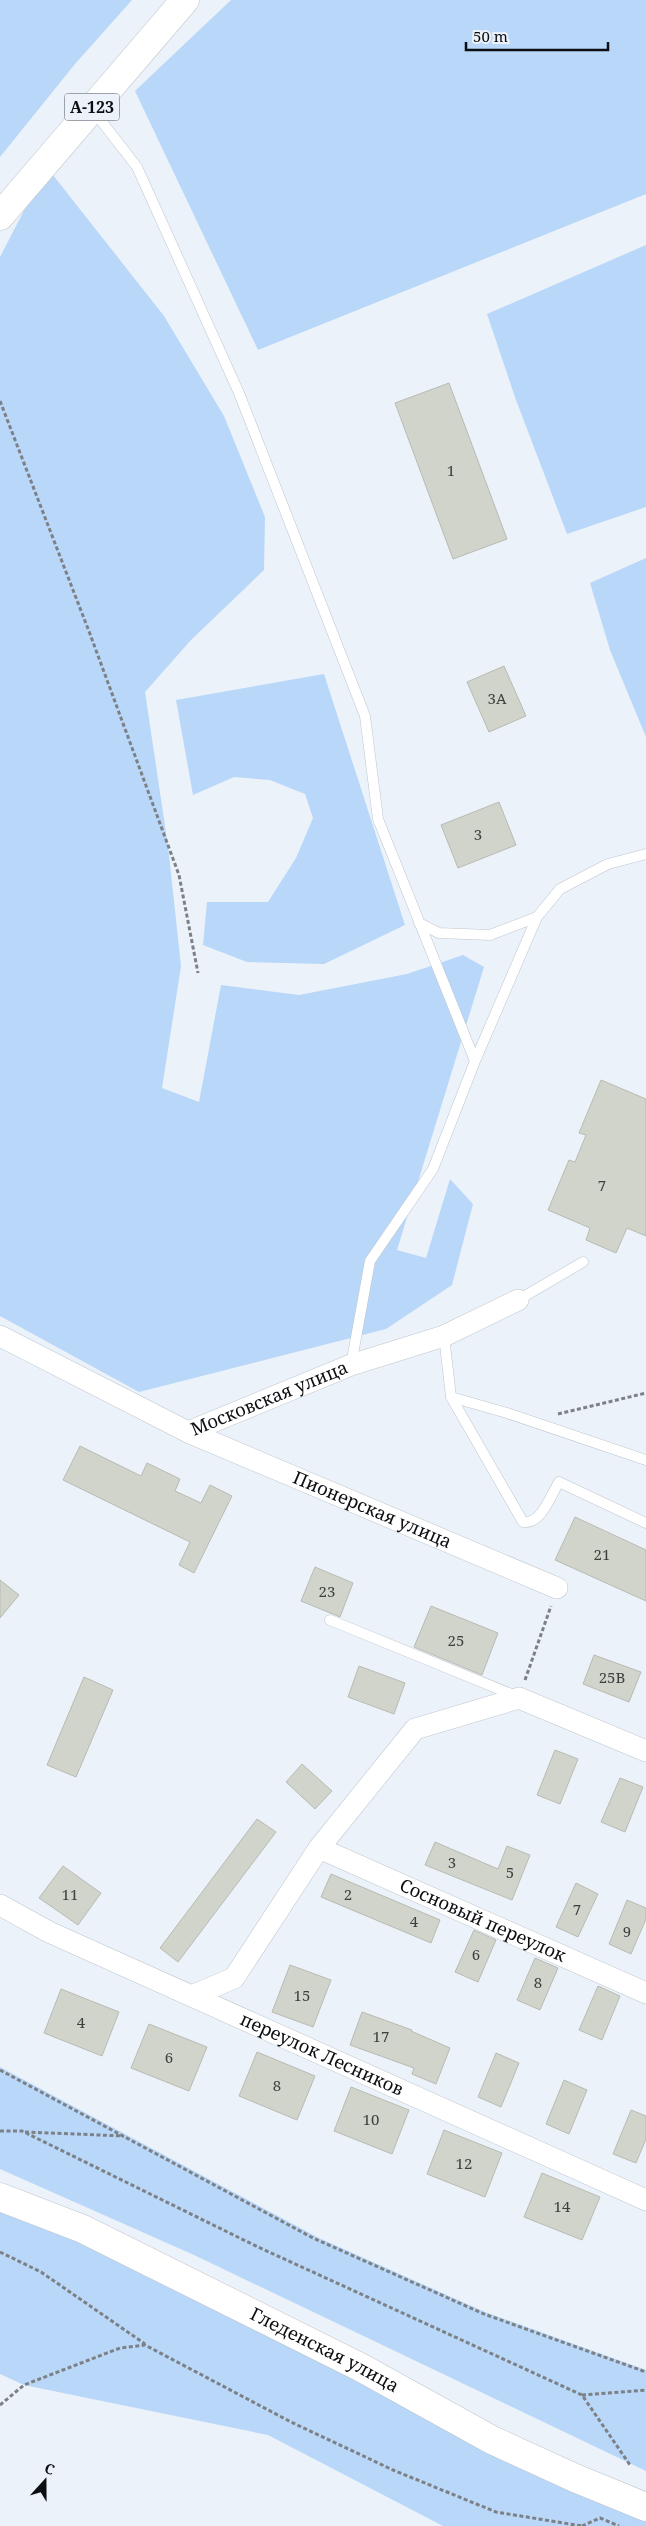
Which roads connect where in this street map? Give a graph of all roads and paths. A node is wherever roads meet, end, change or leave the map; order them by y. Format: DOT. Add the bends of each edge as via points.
graph roads {
  1 [pos="185,0"];
  2 [pos="91,108"];
  3 [pos="0,216"];
  4 [pos="0,401"];
  5 [pos="646,854"];
  6 [pos="537,917"];
  7 [pos="419,922"];
  8 [pos="198,973"];
  9 [pos="475,1061"];
  10 [pos="583,1262"];
  11 [pos="518,1300"];
  12 [pos="0,1336"];
  13 [pos="444,1336"];
  14 [pos="351,1365"];
  15 [pos="646,1393"];
  16 [pos="451,1397"];
  17 [pos="550,1414"];
  18 [pos="188,1432"];
  19 [pos="646,1460"];
  20 [pos="646,1523"];
  21 [pos="557,1588"];
  22 [pos="330,1620"];
  23 [pos="520,1698"];
  24 [pos="646,1751"];
  25 [pos="319,1848"];
  26 [pos="0,1905"];
  27 [pos="646,1993"];
  28 [pos="194,1995"];
  29 [pos="0,2070"];
  30 [pos="0,2131"];
  31 [pos="22,2132"];
  32 [pos="126,2136"];
  33 [pos="0,2197"];
  34 [pos="646,2200"];
  35 [pos="0,2252"];
  36 [pos="145,2345"];
  37 [pos="646,2372"];
  38 [pos="646,2390"];
  39 [pos="582,2395"];
  40 [pos="0,2405"];
  41 [pos="630,2465"];
  42 [pos="644,2501"];
  43 [pos="582,2526"];
  44 [pos="619,2526"];
  1 -- 2 [label="main road, А-123"];
  2 -- 3 [label="main road, А-123"];
  2 -- 7 [label="lane" via="138,166 238,393 365,716 378,819"];
  4 -- 8 [label="path" via="179,875"];
  5 -- 6 [label="lane" via="608,864 560,890"];
  6 -- 7 [label="lane" via="490,935 439,933"];
  6 -- 9 [label="lane"];
  7 -- 9 [label="lane"];
  9 -- 14 [label="lane" via="433,1169 370,1261"];
  10 -- 11 [label="lane"];
  11 -- 13 [label="street, Московская улица"];
  12 -- 18 [label="street, Московская улица"];
  13 -- 14 [label="street, Московская улица"];
  13 -- 16 [label="lane"];
  14 -- 18 [label="street, Московская улица"];
  15 -- 17 [label="path"];
  16 -- 19 [label="lane" via="507,1412"];
  16 -- 20 [label="lane" via="523,1522 536,1520 559,1482"];
  18 -- 21 [label="street, Пионерская улица"];
  21 -- 23 [label="path"];
  22 -- 23 [label="lane"];
  23 -- 24 [label="street"];
  23 -- 25 [label="street" via="415,1729"];
  25 -- 27 [label="street, Сосновый переулок"];
  25 -- 28 [label="street" via="234,1978"];
  26 -- 28 [label="street, переулок Лесников" via="49,1932"];
  28 -- 34 [label="street, переулок Лесников"];
  29 -- 32 [label="path"];
  30 -- 31 [label="path"];
  31 -- 32 [label="path"];
  31 -- 39 [label="path" via="258,2246"];
  32 -- 37 [label="path" via="313,2238 484,2314"];
  33 -- 42 [label="main road, Гледенская улица" via="83,2229 360,2367 492,2440 575,2478"];
  35 -- 36 [label="path" via="41,2272"];
  36 -- 40 [label="path" via="120,2348 24,2385"];
  36 -- 43 [label="path" via="291,2422 393,2470 496,2512"];
  38 -- 39 [label="path"];
  39 -- 41 [label="path"];
  43 -- 44 [label="path" via="600,2518"];
}
